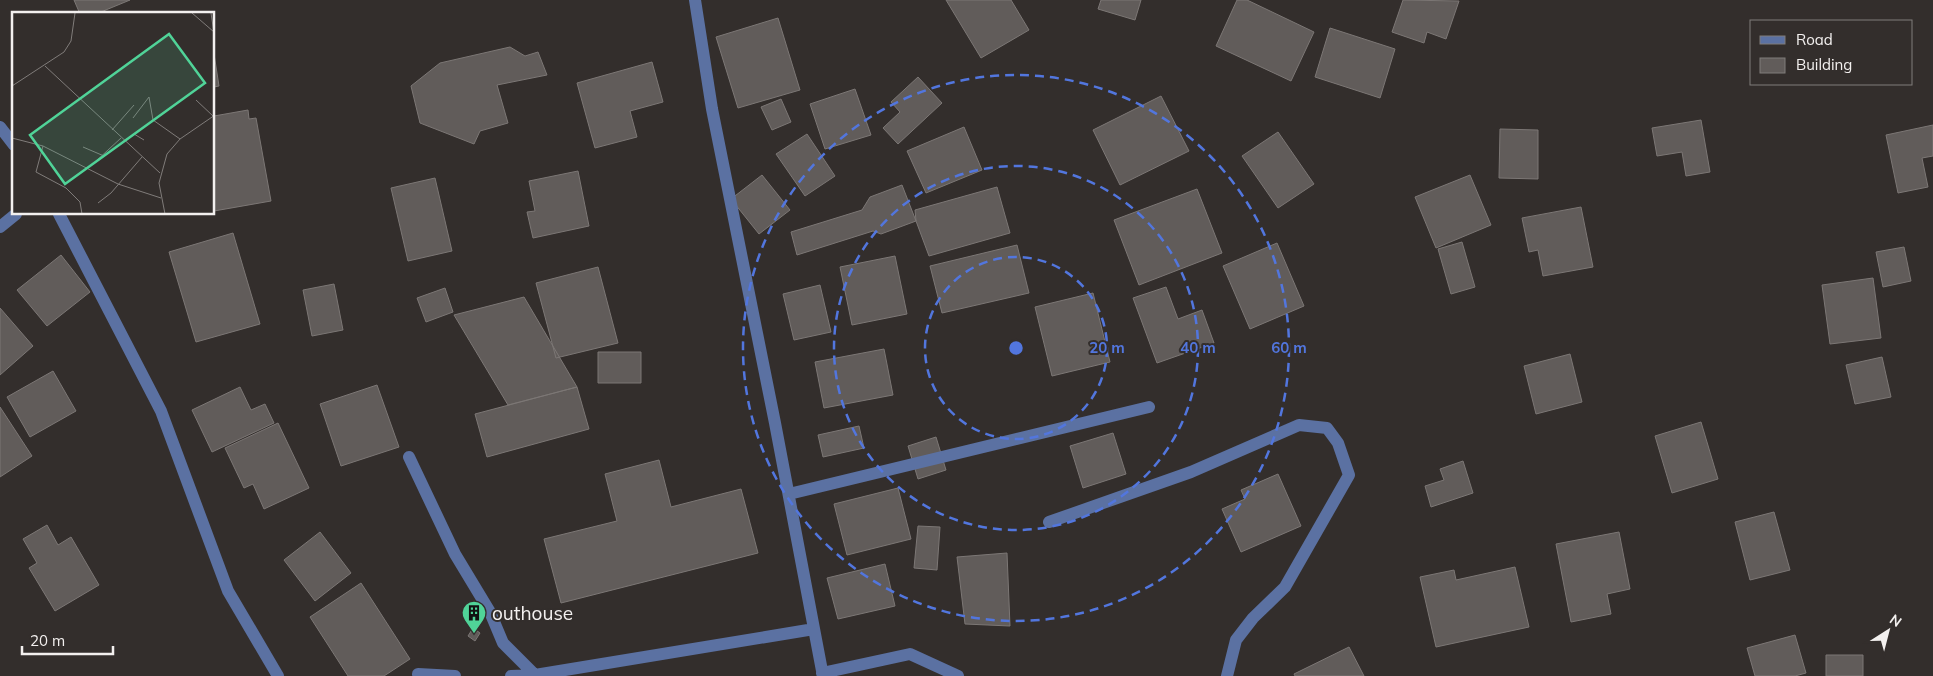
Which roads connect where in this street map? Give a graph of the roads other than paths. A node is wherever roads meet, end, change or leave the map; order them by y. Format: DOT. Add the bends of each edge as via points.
graph roads {
  1 [pos="695,0"];
  2 [pos="0,126"];
  3 [pos="12,142"];
  4 [pos="15,215"];
  5 [pos="60,215"];
  6 [pos="0,227"];
  7 [pos="1149,407"];
  8 [pos="409,457"];
  9 [pos="788,494"];
  10 [pos="1049,522"];
  11 [pos="814,628"];
  12 [pos="418,674"];
  13 [pos="823,674"];
  14 [pos="535,675"];
  15 [pos="278,676"];
  16 [pos="455,676"];
  17 [pos="511,676"];
  18 [pos="958,676"];
  19 [pos="1227,676"];
  1 -- 9 [label="street" via="712,109"];
  2 -- 3 [label="street"];
  4 -- 6 [label="street"];
  5 -- 15 [label="street" via="160,411 228,591"];
  7 -- 9 [label="street"];
  8 -- 14 [label="street" via="455,554 490,612 503,643"];
  9 -- 11 [label="street"];
  10 -- 19 [label="street" via="1191,472 1299,425 1327,428 1338,443 1349,475 1285,587 1236,640"];
  11 -- 13 [label="street"];
  11 -- 14 [label="street"];
  12 -- 16 [label="street"];
  13 -- 18 [label="street" via="910,654"];
  14 -- 17 [label="street"];
}
